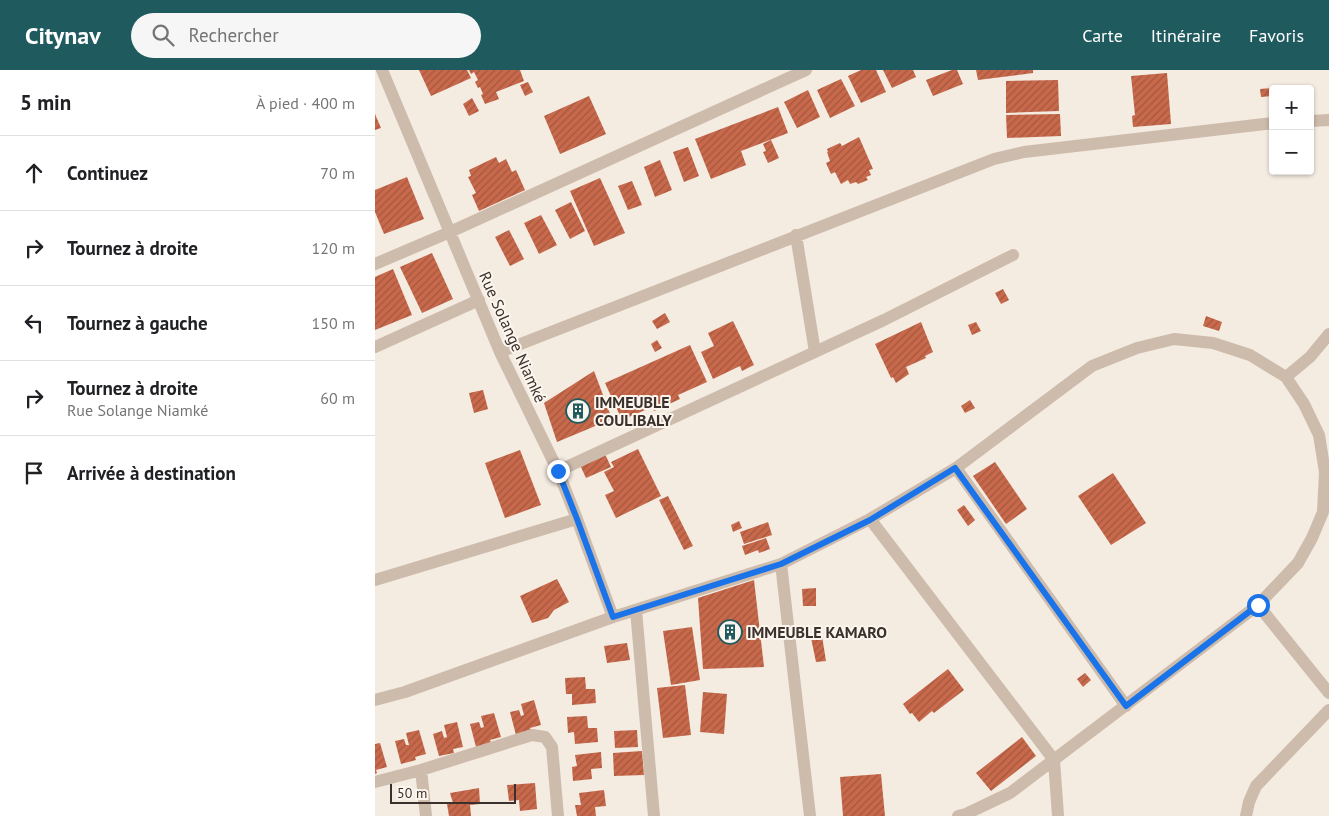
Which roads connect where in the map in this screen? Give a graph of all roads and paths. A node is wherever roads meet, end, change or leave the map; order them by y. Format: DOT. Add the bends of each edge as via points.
graph roads {
  1 [pos="382,70"];
  2 [pos="806,70"];
  3 [pos="1329,120"];
  4 [pos="1314,121"];
  5 [pos="1269,123"];
  6 [pos="450,232"];
  7 [pos="796,235"];
  8 [pos="1013,256"];
  9 [pos="375,264"];
  10 [pos="479,300"];
  11 [pos="1329,334"];
  12 [pos="375,347"];
  13 [pos="500,352"];
  14 [pos="815,352"];
  15 [pos="1286,377"];
  16 [pos="955,468"];
  17 [pos="558,471"];
  18 [pos="577,519"];
  19 [pos="870,520"];
  20 [pos="781,564"];
  21 [pos="375,580"];
  22 [pos="1258,605"];
  23 [pos="636,610"];
  24 [pos="613,617"];
  25 [pos="1329,693"];
  26 [pos="375,700"];
  27 [pos="1126,706"];
  28 [pos="1329,710"];
  29 [pos="1054,760"];
  30 [pos="421,770"];
  31 [pos="375,782"];
  32 [pos="963,815"];
  33 [pos="426,816"];
  34 [pos="559,816"];
  35 [pos="654,816"];
  36 [pos="810,816"];
  37 [pos="1059,816"];
  38 [pos="1246,816"];
  1 -- 6 [label="street, Rue Solange Niamké"];
  2 -- 6 [label="street"];
  3 -- 4 [label="street"];
  5 -- 7 [label="street" via="1024,152 994,159"];
  6 -- 9 [label="street"];
  6 -- 10 [label="street, Rue Solange Niamké"];
  7 -- 13 [label="street"];
  7 -- 14 [label="street"];
  8 -- 14 [label="street"];
  10 -- 12 [label="street"];
  10 -- 13 [label="street, Rue Solange Niamké"];
  11 -- 15 [label="street" via="1310,357"];
  13 -- 17 [label="street, Rue Solange Niamké"];
  14 -- 17 [label="street"];
  15 -- 16 [label="street" via="1250,355 1213,343 1174,339 1137,348 1092,366"];
  15 -- 22 [label="street" via="1304,404 1319,436 1325,472 1323,512 1298,563"];
  16 -- 19 [label="street"];
  16 -- 27 [label="street"];
  17 -- 18 [label="street, Rue Solange Niamké"];
  18 -- 21 [label="street"];
  18 -- 24 [label="street, Rue Solange Niamké"];
  19 -- 20 [label="street"];
  19 -- 29 [label="street"];
  20 -- 23 [label="street"];
  20 -- 36 [label="street"];
  22 -- 25 [label="street"];
  22 -- 27 [label="street"];
  23 -- 24 [label="street"];
  23 -- 35 [label="street"];
  24 -- 26 [label="street"];
  27 -- 29 [label="street"];
  28 -- 38 [label="street" via="1256,786"];
  29 -- 32 [label="street" via="1010,794"];
  29 -- 37 [label="street"];
  30 -- 31 [label="street"];
  30 -- 33 [label="street"];
  30 -- 34 [label="street" via="532,735 545,737 552,747"];
}
